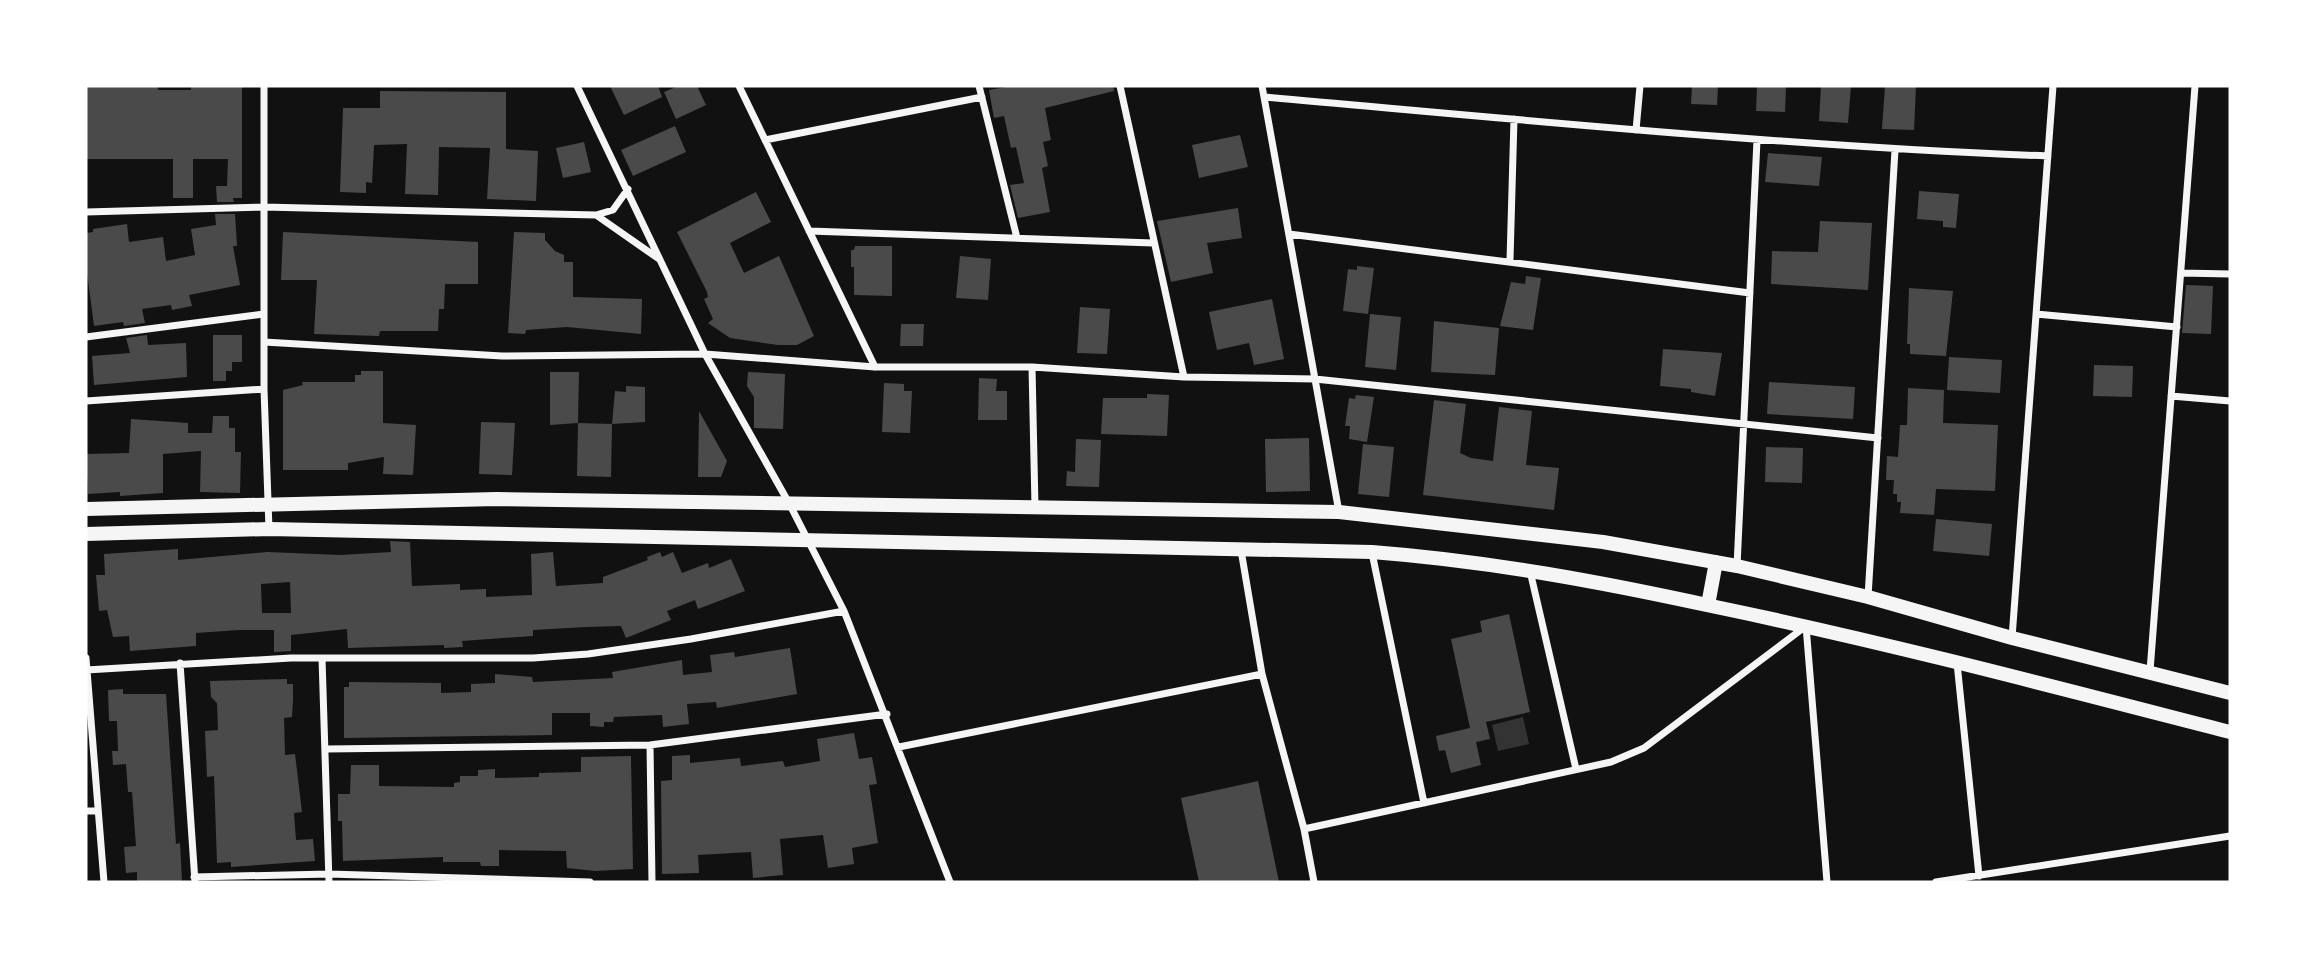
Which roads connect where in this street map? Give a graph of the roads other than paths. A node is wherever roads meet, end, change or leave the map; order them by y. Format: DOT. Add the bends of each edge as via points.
graph roads {
  1 [pos="264,86"];
  2 [pos="577,86"];
  3 [pos="739,86"];
  4 [pos="979,86"];
  5 [pos="1120,86"];
  6 [pos="1262,86"];
  7 [pos="1640,86"];
  8 [pos="2053,86"];
  9 [pos="2195,86"];
  10 [pos="982,97"];
  11 [pos="1264,97"];
  12 [pos="1514,119"];
  13 [pos="1636,130"];
  14 [pos="765,140"];
  15 [pos="1757,140"];
  16 [pos="1895,150"];
  17 [pos="2048,156"];
  18 [pos="628,190"];
  19 [pos="264,207"];
  20 [pos="86,212"];
  21 [pos="596,215"];
  22 [pos="809,231"];
  23 [pos="1289,234"];
  24 [pos="1017,238"];
  25 [pos="1153,243"];
  26 [pos="659,258"];
  27 [pos="1510,260"];
  28 [pos="2181,273"];
  29 [pos="2230,274"];
  30 [pos="1750,293"];
  31 [pos="264,314"];
  32 [pos="2036,314"];
  33 [pos="2177,327"];
  34 [pos="86,337"];
  35 [pos="264,342"];
  36 [pos="705,354"];
  37 [pos="875,367"];
  38 [pos="1032,368"];
  39 [pos="1184,377"];
  40 [pos="1315,379"];
  41 [pos="264,389"];
  42 [pos="2171,397"];
  43 [pos="86,401"];
  44 [pos="2230,401"];
  45 [pos="1742,425"];
  46 [pos="1878,438"];
  47 [pos="267,504"];
  48 [pos="790,505"];
  49 [pos="1035,508"];
  50 [pos="86,509"];
  51 [pos="1339,512"];
  52 [pos="269,529"];
  53 [pos="86,534"];
  54 [pos="807,541"];
  55 [pos="1241,549"];
  56 [pos="1372,552"];
  57 [pos="1716,562"];
  58 [pos="1737,566"];
  59 [pos="1530,570"];
  60 [pos="1868,597"];
  61 [pos="1708,605"];
  62 [pos="844,611"];
  63 [pos="1806,626"];
  64 [pos="2012,638"];
  65 [pos="86,658"];
  66 [pos="322,658"];
  67 [pos="1957,662"];
  68 [pos="180,663"];
  69 [pos="86,670"];
  70 [pos="2150,671"];
  71 [pos="1262,674"];
  72 [pos="2230,693"];
  73 [pos="887,714"];
  74 [pos="2230,732"];
  75 [pos="650,745"];
  76 [pos="899,747"];
  77 [pos="327,749"];
  78 [pos="1576,769"];
  79 [pos="1424,803"];
  80 [pos="86,811"];
  81 [pos="98,811"];
  82 [pos="1304,829"];
  83 [pos="2230,836"];
  84 [pos="1979,876"];
  85 [pos="329,878"];
  86 [pos="195,879"];
  87 [pos="104,882"];
  88 [pos="590,882"];
  89 [pos="652,882"];
  90 [pos="950,882"];
  91 [pos="1314,882"];
  92 [pos="1827,882"];
  93 [pos="1936,882"];
  1 -- 19 [label="street"];
  2 -- 18 [label="street"];
  3 -- 14 [label="street"];
  4 -- 10 [label="street"];
  5 -- 25 [label="street"];
  6 -- 11 [label="street"];
  7 -- 13 [label="street"];
  8 -- 17 [label="street"];
  9 -- 28 [label="street"];
  10 -- 14 [label="street"];
  10 -- 24 [label="street"];
  11 -- 12 [label="street"];
  11 -- 23 [label="street"];
  12 -- 13 [label="street"];
  12 -- 27 [label="street"];
  13 -- 15 [label="street"];
  14 -- 22 [label="street"];
  15 -- 16 [label="street"];
  15 -- 30 [label="street"];
  16 -- 17 [label="street"];
  16 -- 46 [label="street"];
  17 -- 32 [label="street"];
  18 -- 21 [label="street" via="613,210"];
  18 -- 26 [label="street"];
  19 -- 20 [label="street"];
  19 -- 21 [label="street"];
  19 -- 31 [label="street"];
  21 -- 26 [label="street"];
  22 -- 24 [label="street"];
  22 -- 37 [label="street"];
  23 -- 27 [label="street"];
  23 -- 40 [label="street"];
  24 -- 25 [label="street"];
  25 -- 39 [label="street"];
  26 -- 36 [label="street"];
  27 -- 30 [label="street"];
  28 -- 29 [label="street"];
  28 -- 33 [label="street"];
  30 -- 45 [label="street"];
  31 -- 34 [label="street"];
  31 -- 35 [label="street"];
  32 -- 33 [label="street"];
  32 -- 64 [label="street"];
  33 -- 42 [label="street"];
  35 -- 36 [label="street" via="502,356"];
  35 -- 41 [label="street"];
  36 -- 37 [label="street"];
  36 -- 48 [label="street"];
  37 -- 38 [label="street"];
  38 -- 39 [label="street"];
  38 -- 49 [label="street"];
  39 -- 40 [label="street"];
  40 -- 45 [label="street"];
  40 -- 51 [label="street"];
  41 -- 43 [label="street"];
  41 -- 47 [label="street"];
  42 -- 44 [label="street"];
  42 -- 70 [label="street"];
  45 -- 46 [label="street"];
  45 -- 58 [label="street"];
  46 -- 60 [label="street"];
  47 -- 48 [label="main road" via="497,499"];
  47 -- 50 [label="main road"];
  47 -- 52 [label="street"];
  48 -- 49 [label="main road"];
  48 -- 54 [label="street"];
  49 -- 51 [label="main road"];
  51 -- 57 [label="main road" via="1603,542"];
  52 -- 53 [label="main road"];
  52 -- 54 [label="main road"];
  54 -- 55 [label="main road"];
  54 -- 62 [label="street"];
  55 -- 56 [label="main road"];
  55 -- 71 [label="street"];
  56 -- 59 [label="main road"];
  56 -- 79 [label="street"];
  57 -- 58 [label="main road"];
  57 -- 61 [label="main road"];
  58 -- 60 [label="main road"];
  59 -- 61 [label="main road"];
  59 -- 78 [label="street"];
  60 -- 64 [label="main road"];
  61 -- 63 [label="main road"];
  62 -- 66 [label="street" via="589,654"];
  62 -- 73 [label="street"];
  63 -- 67 [label="main road"];
  63 -- 78 [label="street" via="1644,748 1611,762"];
  63 -- 92 [label="street"];
  64 -- 70 [label="main road"];
  65 -- 69 [label="street"];
  66 -- 68 [label="street"];
  66 -- 77 [label="street"];
  67 -- 74 [label="main road"];
  67 -- 84 [label="street"];
  68 -- 69 [label="street"];
  68 -- 86 [label="street"];
  69 -- 81 [label="street"];
  70 -- 72 [label="main road"];
  71 -- 76 [label="street"];
  71 -- 82 [label="street"];
  73 -- 75 [label="street"];
  73 -- 76 [label="street"];
  75 -- 77 [label="street"];
  75 -- 89 [label="street"];
  76 -- 90 [label="street"];
  77 -- 85 [label="street"];
  78 -- 79 [label="street"];
  79 -- 82 [label="street"];
  80 -- 81 [label="street"];
  81 -- 87 [label="street"];
  82 -- 91 [label="street"];
  83 -- 84 [label="street"];
  84 -- 93 [label="street"];
  85 -- 86 [label="street"];
  85 -- 88 [label="street"];
}
